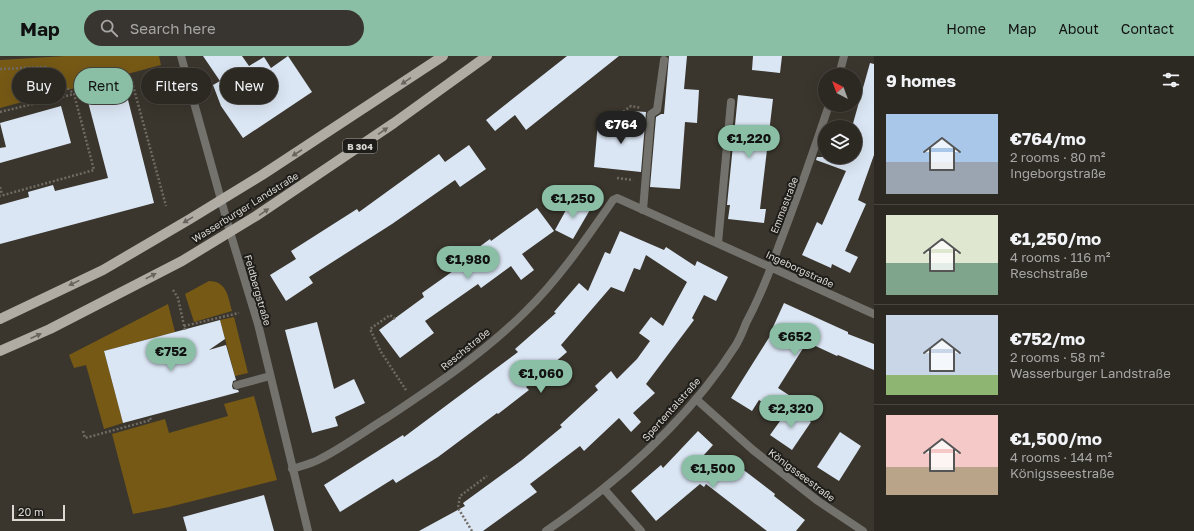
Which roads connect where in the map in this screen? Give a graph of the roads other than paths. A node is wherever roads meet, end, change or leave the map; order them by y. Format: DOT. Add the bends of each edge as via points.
graph roads {
  1 [pos="181,56"];
  2 [pos="442,56"];
  3 [pos="487,56"];
  4 [pos="844,56"];
  5 [pos="664,60"];
  6 [pos="841,68"];
  7 [pos="731,102"];
  8 [pos="827,112"];
  9 [pos="221,200"];
  10 [pos="613,200"];
  11 [pos="643,210"];
  12 [pos="230,232"];
  13 [pos="718,243"];
  14 [pos="771,267"];
  15 [pos="874,314"];
  16 [pos="0,320"];
  17 [pos="0,351"];
  18 [pos="270,376"];
  19 [pos="237,385"];
  20 [pos="696,399"];
  21 [pos="292,469"];
  22 [pos="604,489"];
  23 [pos="308,531"];
  24 [pos="546,531"];
  25 [pos="641,531"];
  26 [pos="863,531"];
  1 -- 9 [label="street, Feldbergstraße"];
  2 -- 9 [label="main road, Wasserburger Landstraße / B 304, one-way"];
  12 -- 3 [label="main road, Wasserburger Landstraße / B 304, one-way" via="394,123"];
  4 -- 6 [label="street"];
  5 -- 11 [label="street" via="657,110 651,114"];
  7 -- 13 [label="street"];
  8 -- 14 [label="street, Emmastraße"];
  9 -- 12 [label="street, Feldbergstraße"];
  9 -- 16 [label="main road, Wasserburger Landstraße / B 304, one-way" via="109,266"];
  10 -- 11 [label="street, Ingeborgstraße" via="616,198"];
  10 -- 21 [label="street, Reschstraße" via="555,279 525,312 490,343 441,381 358,436 318,460"];
  11 -- 13 [label="street, Ingeborgstraße"];
  17 -- 12 [label="main road, Wasserburger Landstraße / B 304, one-way" via="57,326 182,261"];
  12 -- 18 [label="street, Feldbergstraße" via="258,324"];
  13 -- 14 [label="street, Ingeborgstraße"];
  14 -- 15 [label="street, Ingeborgstraße"];
  14 -- 20 [label="street, Spertentalstraße" via="736,344"];
  18 -- 19 [label="street"];
  18 -- 21 [label="street, Feldbergstraße"];
  20 -- 22 [label="street, Spertentalstraße" via="650,447"];
  20 -- 26 [label="street, Königsseestraße" via="753,450 818,501"];
  21 -- 23 [label="street, Feldbergstraße"];
  22 -- 24 [label="street, Spertentalstraße"];
  22 -- 25 [label="street"];
}
